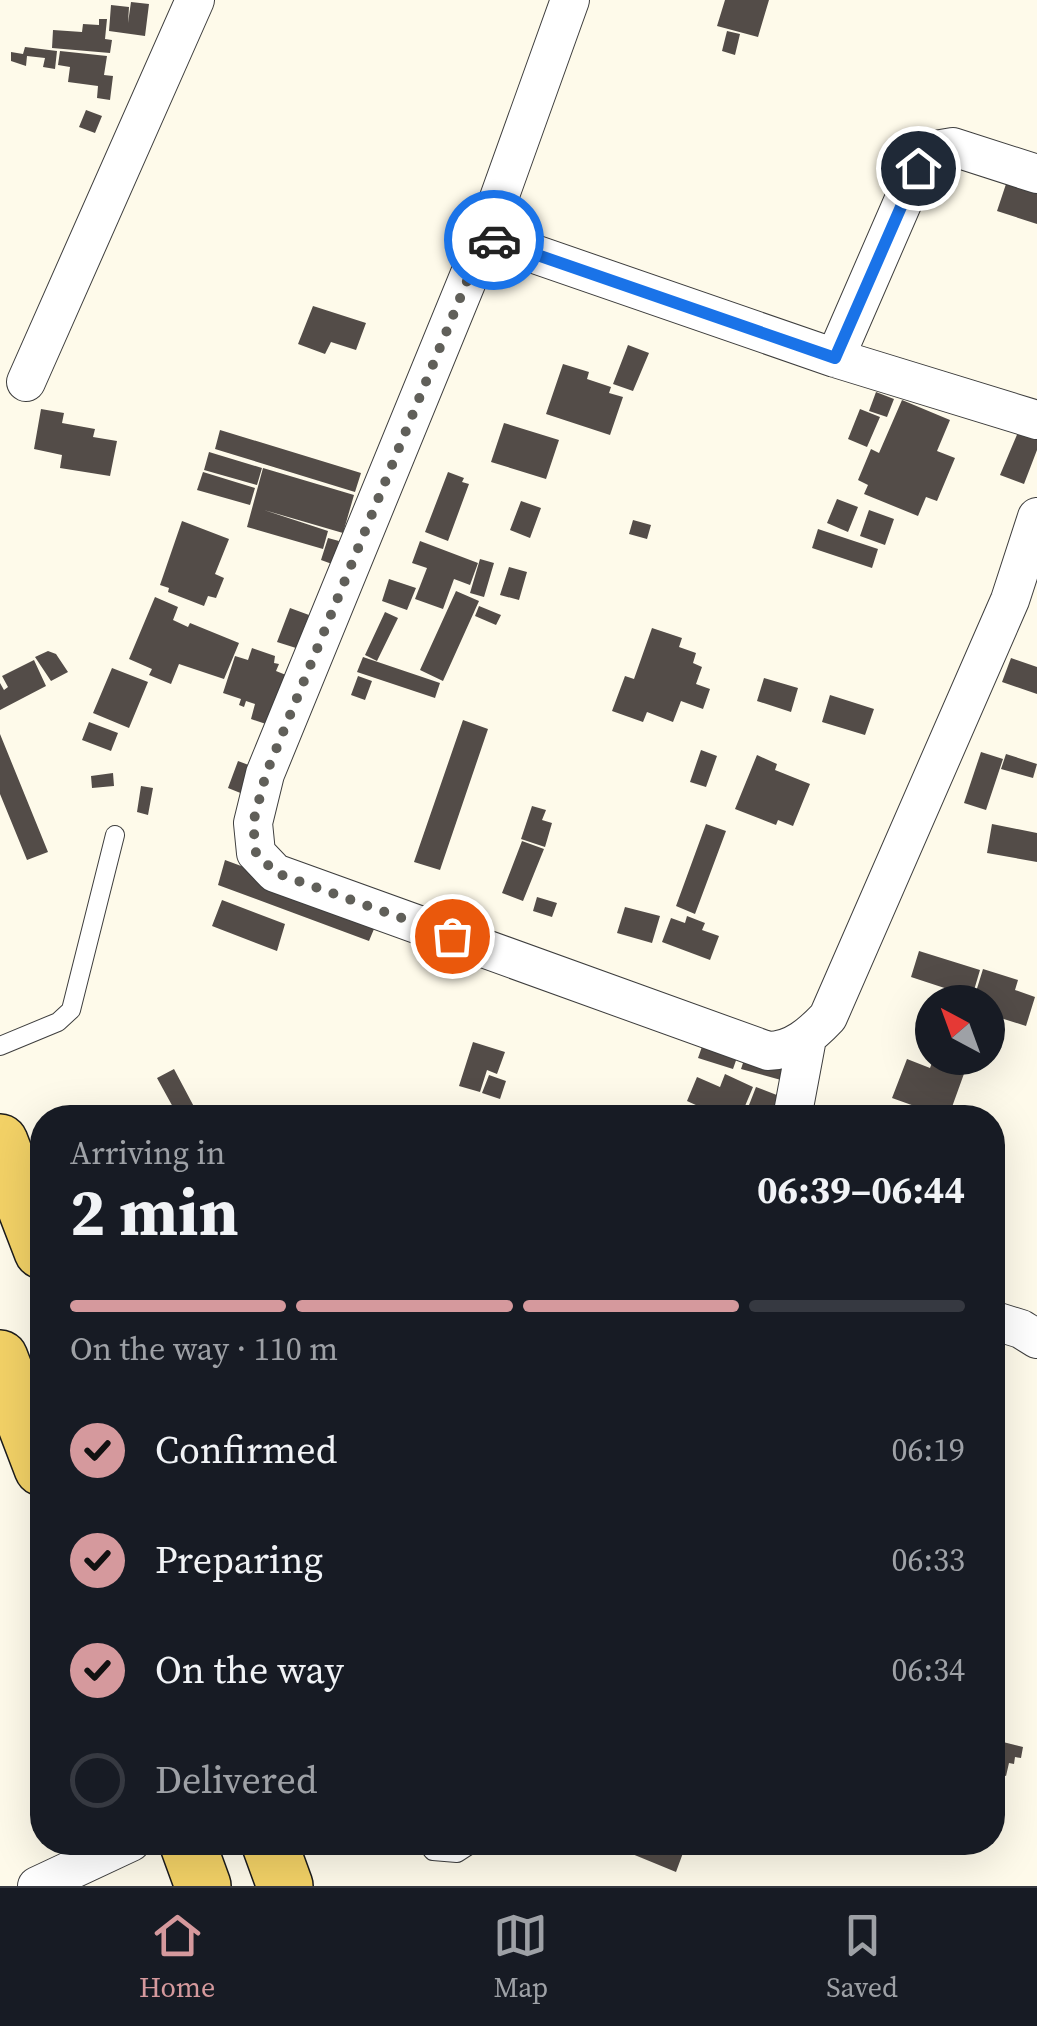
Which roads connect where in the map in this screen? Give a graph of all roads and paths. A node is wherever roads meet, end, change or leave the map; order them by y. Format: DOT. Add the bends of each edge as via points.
graph roads {
  1 [pos="195,0"];
  2 [pos="570,0"];
  3 [pos="1037,174"];
  4 [pos="485,237"];
  5 [pos="835,358"];
  6 [pos="26,382"];
  7 [pos="1037,420"];
  8 [pos="1037,517"];
  9 [pos="115,836"];
  10 [pos="807,1038"];
  11 [pos="0,1046"];
  12 [pos="794,1105"];
  13 [pos="0,1142"];
  14 [pos="30,1220"];
  15 [pos="1005,1324"];
  16 [pos="1037,1339"];
  17 [pos="0,1358"];
  18 [pos="30,1437"];
  19 [pos="104,1855"];
  20 [pos="191,1855"];
  21 [pos="274,1855"];
  22 [pos="38,1886"];
  23 [pos="203,1886"];
  24 [pos="285,1886"];
  1 -- 6 [label="street"];
  2 -- 4 [label="street"];
  3 -- 5 [label="street" via="954,147 929,151"];
  4 -- 5 [label="street"];
  4 -- 10 [label="street" via="266,774 253,823 256,853 276,873 768,1051"];
  5 -- 7 [label="street"];
  8 -- 10 [label="street" via="1010,600 828,1016"];
  9 -- 11 [label="lane" via="71,1010"];
  10 -- 12 [label="street"];
  13 -- 14 [label="main road"];
  15 -- 16 [label="street"];
  17 -- 18 [label="main road"];
  19 -- 22 [label="street"];
  20 -- 23 [label="main road"];
  21 -- 24 [label="main road"];
}
